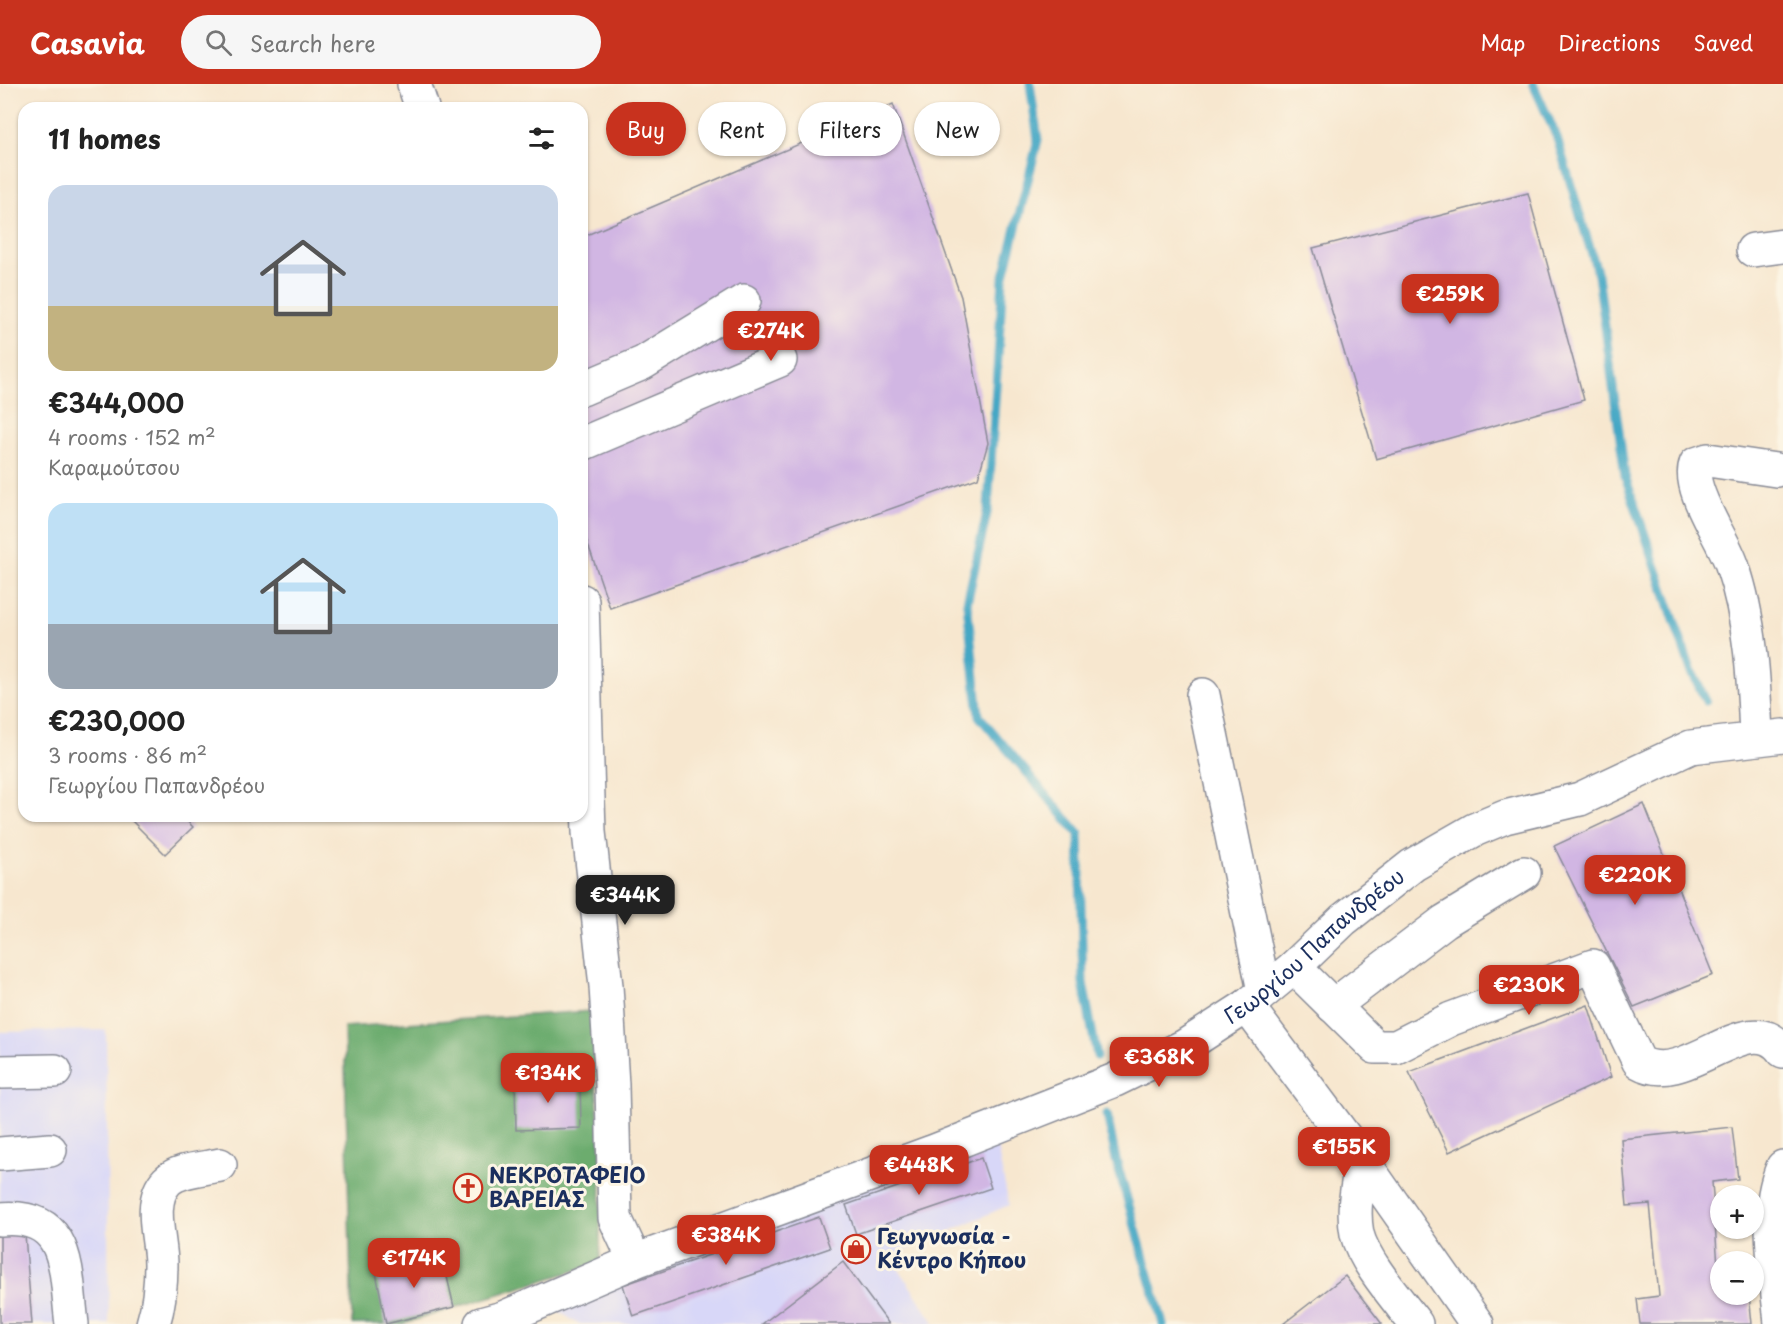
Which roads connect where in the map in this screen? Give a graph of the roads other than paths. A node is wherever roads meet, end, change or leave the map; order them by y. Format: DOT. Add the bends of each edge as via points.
graph roads {
  1 [pos="414,84"];
  2 [pos="420,102"];
  3 [pos="744,301"];
  4 [pos="780,360"];
  5 [pos="588,386"];
  6 [pos="588,441"];
  7 [pos="1776,470"];
  8 [pos="1203,695"];
  9 [pos="1769,737"];
  10 [pos="588,797"];
  11 [pos="1524,873"];
  12 [pos="1294,967"];
  13 [pos="1256,998"];
  14 [pos="1333,1006"];
  15 [pos="1783,1051"];
  16 [pos="55,1071"];
  17 [pos="0,1072"];
  18 [pos="50,1150"];
  19 [pos="0,1154"];
  20 [pos="1362,1160"];
  21 [pos="220,1166"];
  22 [pos="1783,1167"];
  23 [pos="0,1219"];
  24 [pos="636,1261"];
  25 [pos="72,1324"];
  26 [pos="153,1324"];
  27 [pos="481,1324"];
  28 [pos="1416,1324"];
  29 [pos="1477,1324"];
  30 [pos="1781,1324"];
  1 -- 2 [label="street"];
  3 -- 5 [label="street" via="643,363"];
  4 -- 6 [label="street"];
  7 -- 9 [label="street" via="1708,460 1696,464 1693,474 1732,565 1746,622 1754,694"];
  8 -- 13 [label="street"];
  9 -- 12 [label="street, Γεωργίου Παπανδρέου" via="1691,747 1580,799 1506,817 1474,830 1413,865 1343,920"];
  10 -- 24 [label="street" via="606,986 615,1218"];
  11 -- 14 [label="street" via="1444,921"];
  12 -- 13 [label="street, Γεωργίου Παπανδρέου"];
  12 -- 14 [label="street"];
  13 -- 20 [label="street"];
  13 -- 24 [label="street, Γεωργίου Παπανδρέου" via="1185,1046 1115,1080"];
  14 -- 15 [label="street" via="1375,1047 1396,1047 1450,1019 1593,966 1639,1062 1648,1068 1668,1070 1746,1036 1766,1038"];
  16 -- 17 [label="street"];
  18 -- 19 [label="street"];
  20 -- 28 [label="street" via="1355,1203 1357,1235 1364,1252"];
  20 -- 29 [label="street"];
  21 -- 26 [label="street" via="180,1173 162,1188 156,1214 161,1262"];
  22 -- 30 [label="street" via="1773,1199 1771,1223"];
  23 -- 25 [label="street" via="28,1220 46,1227 54,1236 62,1250"];
  24 -- 27 [label="street, Γεωργίου Παπανδρέου"];
}
